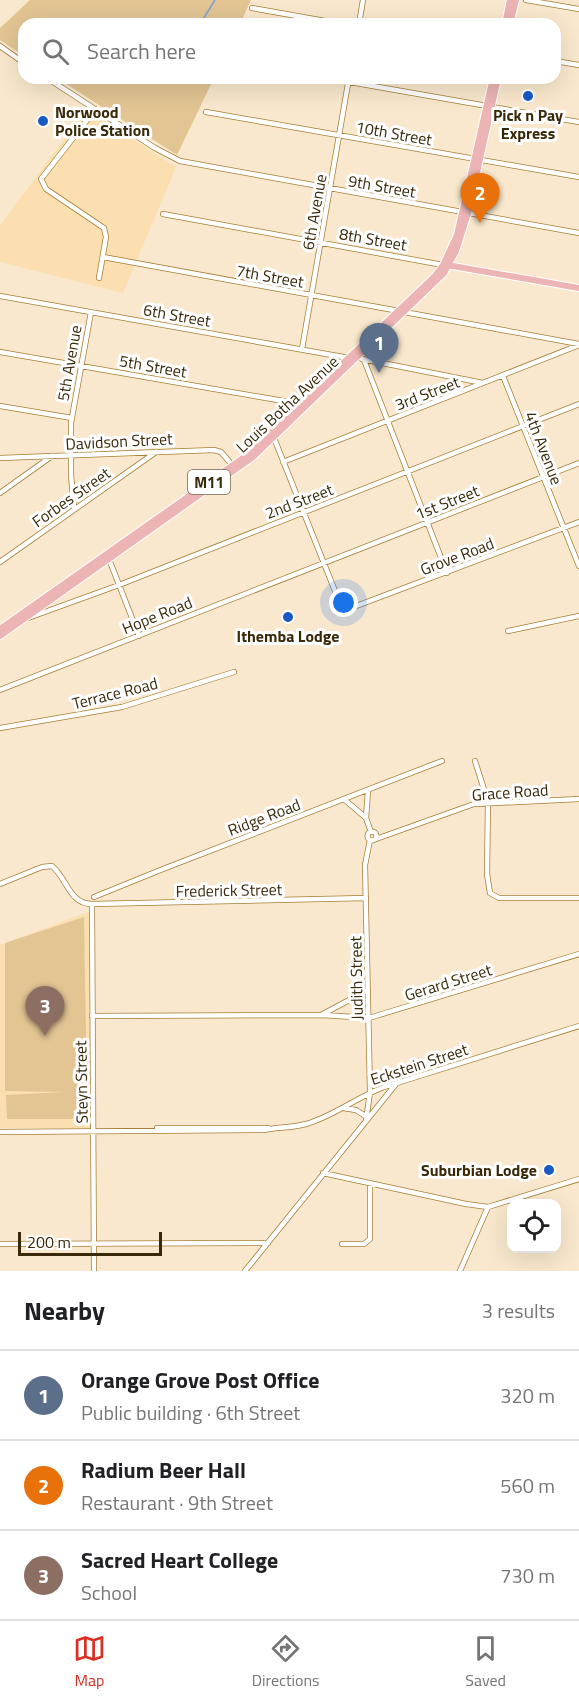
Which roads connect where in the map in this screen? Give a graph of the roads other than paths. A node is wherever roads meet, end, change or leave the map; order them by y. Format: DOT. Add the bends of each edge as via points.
graph roads {
  1 [pos="363,0"];
  2 [pos="510,0"];
  3 [pos="516,0"];
  4 [pos="526,0"];
  5 [pos="252,8"];
  6 [pos="579,9"];
  7 [pos="308,18"];
  8 [pos="360,18"];
  9 [pos="506,18"];
  10 [pos="512,18"];
  11 [pos="0,46"];
  12 [pos="18,59"];
  13 [pos="561,62"];
  14 [pos="579,65"];
  15 [pos="56,84"];
  16 [pos="348,84"];
  17 [pos="371,84"];
  18 [pos="492,84"];
  19 [pos="496,84"];
  20 [pos="489,106"];
  21 [pos="95,110"];
  22 [pos="206,112"];
  23 [pos="579,122"];
  24 [pos="339,135"];
  25 [pos="478,160"];
  26 [pos="579,177"];
  27 [pos="330,189"];
  28 [pos="466,213"];
  29 [pos="163,214"];
  30 [pos="579,233"];
  31 [pos="320,243"];
  32 [pos="103,257"];
  33 [pos="446,265"];
  34 [pos="99,278"];
  35 [pos="579,288"];
  36 [pos="311,295"];
  37 [pos="0,296"];
  38 [pos="401,311"];
  39 [pos="91,312"];
  40 [pos="579,344"];
  41 [pos="302,349"];
  42 [pos="0,352"];
  43 [pos="356,359"];
  44 [pos="81,366"];
  45 [pos="503,376"];
  46 [pos="485,383"];
  47 [pos="301,404"];
  48 [pos="579,404"];
  49 [pos="0,406"];
  50 [pos="72,418"];
  51 [pos="387,421"];
  52 [pos="522,426"];
  53 [pos="273,438"];
  54 [pos="156,452"];
  55 [pos="52,456"];
  56 [pos="71,456"];
  57 [pos="0,458"];
  58 [pos="283,462"];
  59 [pos="579,463"];
  60 [pos="232,466"];
  61 [pos="407,472"];
  62 [pos="542,478"];
  63 [pos="0,493"];
  64 [pos="74,508"];
  65 [pos="304,512"];
  66 [pos="579,522"];
  67 [pos="427,523"];
  68 [pos="562,528"];
  69 [pos="110,559"];
  70 [pos="0,562"];
  71 [pos="324,563"];
  72 [pos="579,566"];
  73 [pos="447,573"];
  74 [pos="119,585"];
  75 [pos="579,616"];
  76 [pos="26,618"];
  77 [pos="0,629"];
  78 [pos="508,631"];
  79 [pos="0,636"];
  80 [pos="139,636"];
  81 [pos="234,672"];
  82 [pos="0,690"];
  83 [pos="0,728"];
  84 [pos="442,761"];
  85 [pos="475,761"];
  86 [pos="368,791"];
  87 [pos="579,799"];
  88 [pos="345,800"];
  89 [pos="488,802"];
  90 [pos="366,818"];
  91 [pos="373,839"];
  92 [pos="0,884"];
  93 [pos="94,897"];
  94 [pos="366,898"];
  95 [pos="579,898"];
  96 [pos="93,904"];
  97 [pos="579,954"];
  98 [pos="368,990"];
  99 [pos="322,1015"];
  100 [pos="93,1016"];
  101 [pos="369,1018"];
  102 [pos="579,1026"];
  103 [pos="397,1083"];
  104 [pos="370,1092"];
  105 [pos="343,1108"];
  106 [pos="367,1119"];
  107 [pos="94,1130"];
  108 [pos="0,1132"];
  109 [pos="323,1173"];
  110 [pos="579,1179"];
  111 [pos="370,1183"];
  112 [pos="488,1207"];
  113 [pos="268,1243"];
  114 [pos="0,1244"];
  115 [pos="342,1244"];
  116 [pos="94,1245"];
  117 [pos="94,1271"];
  118 [pos="245,1271"];
  119 [pos="460,1271"];
  1 -- 8 [label="street"];
  2 -- 9 [label="main road"];
  3 -- 10 [label="main road"];
  4 -- 6 [label="street"];
  5 -- 7 [label="street"];
  11 -- 12 [label="street"];
  13 -- 14 [label="street"];
  15 -- 21 [label="street, 9th Street"];
  16 -- 24 [label="street, 6th Avenue"];
  17 -- 20 [label="street"];
  18 -- 20 [label="main road, Louis Botha Avenue / M11"];
  19 -- 20 [label="main road, Louis Botha Avenue / M11"];
  20 -- 23 [label="street"];
  20 -- 25 [label="main road, Louis Botha Avenue / M11"];
  21 -- 27 [label="street, 9th Street" via="180,161"];
  21 -- 32 [label="street" via="41,179 46,189 104,228"];
  22 -- 24 [label="street, 10th Street"];
  24 -- 25 [label="street, 10th Street"];
  24 -- 27 [label="street, 6th Avenue"];
  25 -- 26 [label="street, 10th Street"];
  25 -- 28 [label="main road, Louis Botha Avenue / M11"];
  27 -- 28 [label="street, 9th Street"];
  27 -- 31 [label="street, 6th Avenue"];
  28 -- 30 [label="street, 9th Street"];
  28 -- 33 [label="main road, Louis Botha Avenue / M11" via="458,245"];
  29 -- 31 [label="street, 8th Street"];
  31 -- 33 [label="street, 8th Street"];
  31 -- 36 [label="street, 6th Avenue"];
  32 -- 34 [label="street"];
  32 -- 36 [label="street, 7th Street"];
  33 -- 35 [label="main road, 8th Street"];
  33 -- 38 [label="main road, Louis Botha Avenue / M11"];
  36 -- 38 [label="street, 7th Street"];
  36 -- 41 [label="street, 6th Avenue"];
  37 -- 39 [label="street, 6th Street"];
  38 -- 40 [label="street, 7th Street"];
  38 -- 43 [label="main road, Louis Botha Avenue / M11"];
  39 -- 41 [label="street, 6th Street"];
  39 -- 44 [label="street, 5th Avenue"];
  40 -- 45 [label="street, 3rd Street"];
  41 -- 43 [label="street, 6th Street"];
  42 -- 44 [label="street, 5th Street"];
  43 -- 46 [label="street, 6th Street"];
  43 -- 47 [label="main road, Louis Botha Avenue / M11"];
  43 -- 51 [label="street"];
  43 -- 53 [label="main road, Louis Botha Avenue / M11"];
  44 -- 47 [label="street, 5th Street"];
  44 -- 50 [label="street, 5th Avenue"];
  45 -- 46 [label="street, 3rd Street"];
  45 -- 52 [label="street, 4th Avenue"];
  46 -- 51 [label="street, 3rd Street"];
  47 -- 60 [label="main road, Louis Botha Avenue / M11"];
  48 -- 52 [label="street, 2nd Street"];
  49 -- 50 [label="street"];
  50 -- 56 [label="street, 5th Avenue"];
  51 -- 58 [label="street, 3rd Street"];
  51 -- 61 [label="street"];
  52 -- 61 [label="street, 2nd Street"];
  52 -- 62 [label="street, 4th Avenue"];
  53 -- 58 [label="street"];
  53 -- 69 [label="main road, Louis Botha Avenue / M11" via="247,462"];
  54 -- 56 [label="street, Davidson Street"];
  54 -- 60 [label="street, Davidson Street" via="217,450"];
  54 -- 64 [label="street, Forbes Street"];
  55 -- 56 [label="street, Davidson Street"];
  55 -- 57 [label="street, Davidson Street"];
  55 -- 63 [label="street"];
  56 -- 64 [label="street, 5th Avenue"];
  58 -- 65 [label="street"];
  59 -- 62 [label="street, 1st Street"];
  60 -- 77 [label="main road, Louis Botha Avenue / M11"];
  61 -- 65 [label="street, 2nd Street"];
  61 -- 67 [label="street"];
  62 -- 67 [label="street, 1st Street"];
  62 -- 68 [label="street, 4th Avenue"];
  64 -- 70 [label="street, Forbes Street"];
  65 -- 71 [label="street"];
  65 -- 74 [label="street, 2nd Street"];
  66 -- 68 [label="street, Grove Road"];
  67 -- 71 [label="street, 1st Street"];
  67 -- 73 [label="street"];
  68 -- 72 [label="street, 4th Avenue"];
  68 -- 73 [label="street, Grove Road"];
  69 -- 74 [label="street"];
  69 -- 76 [label="main road, Louis Botha Avenue / M11"];
  71 -- 73 [label="street, Grove Road" via="344,612"];
  71 -- 80 [label="street, Hope Road"];
  74 -- 76 [label="street, 2nd Street"];
  74 -- 80 [label="street"];
  75 -- 78 [label="street"];
  76 -- 79 [label="main road, Louis Botha Avenue / M11"];
  80 -- 82 [label="street, Hope Road"];
  81 -- 83 [label="street, Terrace Road" via="122,707"];
  84 -- 86 [label="street, Ridge Road"];
  85 -- 89 [label="street"];
  86 -- 88 [label="street, Ridge Road"];
  86 -- 90 [label="street"];
  87 -- 89 [label="street, Grace Road"];
  88 -- 90 [label="street"];
  88 -- 93 [label="street, Ridge Road"];
  89 -- 91 [label="street, Grace Road"];
  89 -- 95 [label="street" via="490,893 499,898"];
  90 -- 91 [label="street, Judith Street" via="371,832 368,836"];
  91 -- 94 [label="street, Judith Street" via="366,860"];
  92 -- 96 [label="street" via="52,866 72,894 81,902"];
  94 -- 96 [label="street, Frederick Street"];
  94 -- 98 [label="street, Judith Street"];
  96 -- 100 [label="street, Steyn Street"];
  97 -- 101 [label="street, Gerard Street"];
  98 -- 99 [label="street, Gerard Street"];
  98 -- 101 [label="street, Judith Street"];
  99 -- 100 [label="street, Gerard Street"];
  99 -- 101 [label="street, Gerard Street"];
  100 -- 107 [label="street, Steyn Street"];
  101 -- 104 [label="street, Judith Street"];
  102 -- 103 [label="street, Eckstein Street"];
  103 -- 104 [label="street, Eckstein Street"];
  103 -- 106 [label="street"];
  104 -- 105 [label="street, Eckstein Street"];
  104 -- 106 [label="street, Judith Street"];
  105 -- 106 [label="street" via="356,1110"];
  105 -- 107 [label="street, Eckstein Street" via="308,1124 290,1127"];
  106 -- 109 [label="street"];
  107 -- 108 [label="street, Eckstein Street"];
  107 -- 116 [label="street, Steyn Street"];
  109 -- 111 [label="street"];
  109 -- 113 [label="street"];
  110 -- 112 [label="street"];
  111 -- 112 [label="street"];
  111 -- 115 [label="street" via="370,1239 364,1244"];
  112 -- 119 [label="street"];
  113 -- 116 [label="street"];
  113 -- 118 [label="street"];
  114 -- 116 [label="street"];
  116 -- 117 [label="street, Steyn Street"];
}
